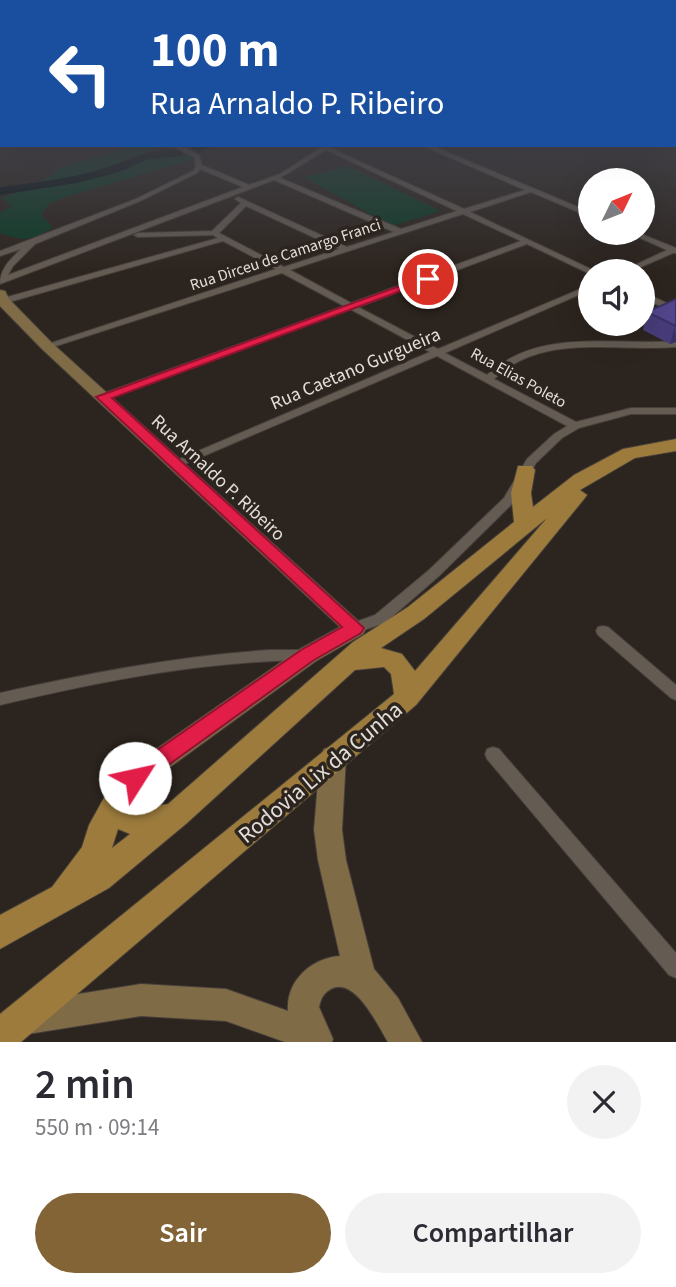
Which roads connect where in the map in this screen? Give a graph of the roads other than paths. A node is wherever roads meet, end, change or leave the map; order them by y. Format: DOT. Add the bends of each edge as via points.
graph roads {
  1 [pos="188,176"];
  2 [pos="222,176"];
  3 [pos="279,176"];
  4 [pos="389,176"];
  5 [pos="497,176"];
  6 [pos="275,178"];
  7 [pos="251,188"];
  8 [pos="531,190"];
  9 [pos="230,196"];
  10 [pos="245,203"];
  11 [pos="578,210"];
  12 [pos="461,211"];
  13 [pos="401,232"];
  14 [pos="214,233"];
  15 [pos="128,235"];
  16 [pos="226,238"];
  17 [pos="32,242"];
  18 [pos="526,242"];
  19 [pos="655,242"];
  20 [pos="345,249"];
  21 [pos="675,250"];
  22 [pos="0,254"];
  23 [pos="654,259"];
  24 [pos="578,265"];
  25 [pos="284,270"];
  26 [pos="1,290"];
  27 [pos="578,292"];
  28 [pos="655,301"];
  29 [pos="354,307"];
  30 [pos="676,310"];
  31 [pos="676,344"];
  32 [pos="47,346"];
  33 [pos="438,351"];
  34 [pos="488,379"];
  35 [pos="103,397"];
  36 [pos="676,411"];
  37 [pos="575,426"];
  38 [pos="676,445"];
  39 [pos="174,465"];
  40 [pos="602,468"];
  41 [pos="525,470"];
  42 [pos="524,527"];
  43 [pos="355,628"];
  44 [pos="603,631"];
  45 [pos="308,655"];
  46 [pos="352,661"];
  47 [pos="676,694"];
  48 [pos="407,698"];
  49 [pos="0,699"];
  50 [pos="493,754"];
  51 [pos="333,757"];
  52 [pos="115,805"];
  53 [pos="177,814"];
  54 [pos="60,898"];
  55 [pos="0,933"];
  56 [pos="676,968"];
  57 [pos="361,978"];
  58 [pos="12,1028"];
  59 [pos="317,1039"];
  60 [pos="406,1042"];
  1 -- 17 [label="street"];
  2 -- 7 [label="street"];
  3 -- 6 [label="street"];
  4 -- 12 [label="street"];
  5 -- 8 [label="street"];
  6 -- 7 [label="street"];
  6 -- 13 [label="street"];
  7 -- 9 [label="street"];
  8 -- 11 [label="street"];
  8 -- 12 [label="street, Rua Dirceu de Camargo Franci"];
  9 -- 10 [label="street"];
  9 -- 15 [label="street"];
  10 -- 14 [label="street"];
  10 -- 20 [label="street"];
  12 -- 13 [label="street, Rua Dirceu de Camargo Franci"];
  12 -- 18 [label="street"];
  13 -- 20 [label="street, Rua Dirceu de Camargo Franci"];
  14 -- 15 [label="street"];
  14 -- 16 [label="street, Rua Elias Poleto"];
  15 -- 26 [label="street"];
  16 -- 25 [label="street, Rua Elias Poleto"];
  16 -- 26 [label="street"];
  17 -- 22 [label="street"];
  17 -- 26 [label="street" via="10,265"];
  18 -- 24 [label="street"];
  18 -- 29 [label="street"];
  19 -- 21 [label="street"];
  20 -- 25 [label="street, Rua Dirceu de Camargo Franci"];
  21 -- 23 [label="street"];
  25 -- 29 [label="street, Rua Elias Poleto"];
  25 -- 32 [label="street, Rua Dirceu de Camargo Franci"];
  26 -- 32 [label="street, Rua Arnaldo P. Ribeiro"];
  27 -- 33 [label="street, Rua Caetano Gurgueira"];
  28 -- 30 [label="street"];
  29 -- 33 [label="street, Rua Elias Poleto"];
  29 -- 35 [label="street"];
  31 -- 34 [label="street" via="538,350 507,362"];
  32 -- 35 [label="street, Rua Arnaldo P. Ribeiro"];
  33 -- 34 [label="street, Rua Elias Poleto"];
  33 -- 39 [label="street, Rua Caetano Gurgueira"];
  34 -- 37 [label="street, Rua Elias Poleto"];
  35 -- 39 [label="street, Rua Arnaldo P. Ribeiro"];
  36 -- 37 [label="street" via="631,411"];
  37 -- 41 [label="street" via="545,447"];
  38 -- 40 [label="main road, Rodovia Lix da Cunha" via="630,453"];
  39 -- 43 [label="street, Rua Arnaldo P. Ribeiro"];
  40 -- 42 [label="main road, Rodovia Lix da Cunha" via="581,479"];
  40 -- 48 [label="main road, Rodovia Lix da Cunha"];
  41 -- 42 [label="main road" via="521,493"];
  41 -- 43 [label="street" via="509,499 435,573 380,619"];
  42 -- 46 [label="main road, Rodovia Lix da Cunha"];
  43 -- 45 [label="street"];
  44 -- 47 [label="street"];
  45 -- 49 [label="street" via="190,662"];
  45 -- 52 [label="street" via="135,778"];
  46 -- 48 [label="main road" via="372,656 397,664 406,677"];
  46 -- 53 [label="main road, Rodovia Lix da Cunha"];
  48 -- 51 [label="main road, Rodovia Lix da Cunha"];
  50 -- 56 [label="street"];
  51 -- 57 [label="street" via="328,830"];
  51 -- 58 [label="main road, Rodovia Lix da Cunha"];
  52 -- 53 [label="main road" via="120,816 130,821"];
  52 -- 54 [label="main road" via="95,855"];
  53 -- 54 [label="main road, Rodovia Lix da Cunha" via="98,878"];
  54 -- 55 [label="main road, Rodovia Lix da Cunha"];
  57 -- 59 [label="street" via="340,970 311,985 302,998 303,1016"];
  57 -- 60 [label="street"];
  58 -- 59 [label="street" via="153,1000 226,1005"];
}
